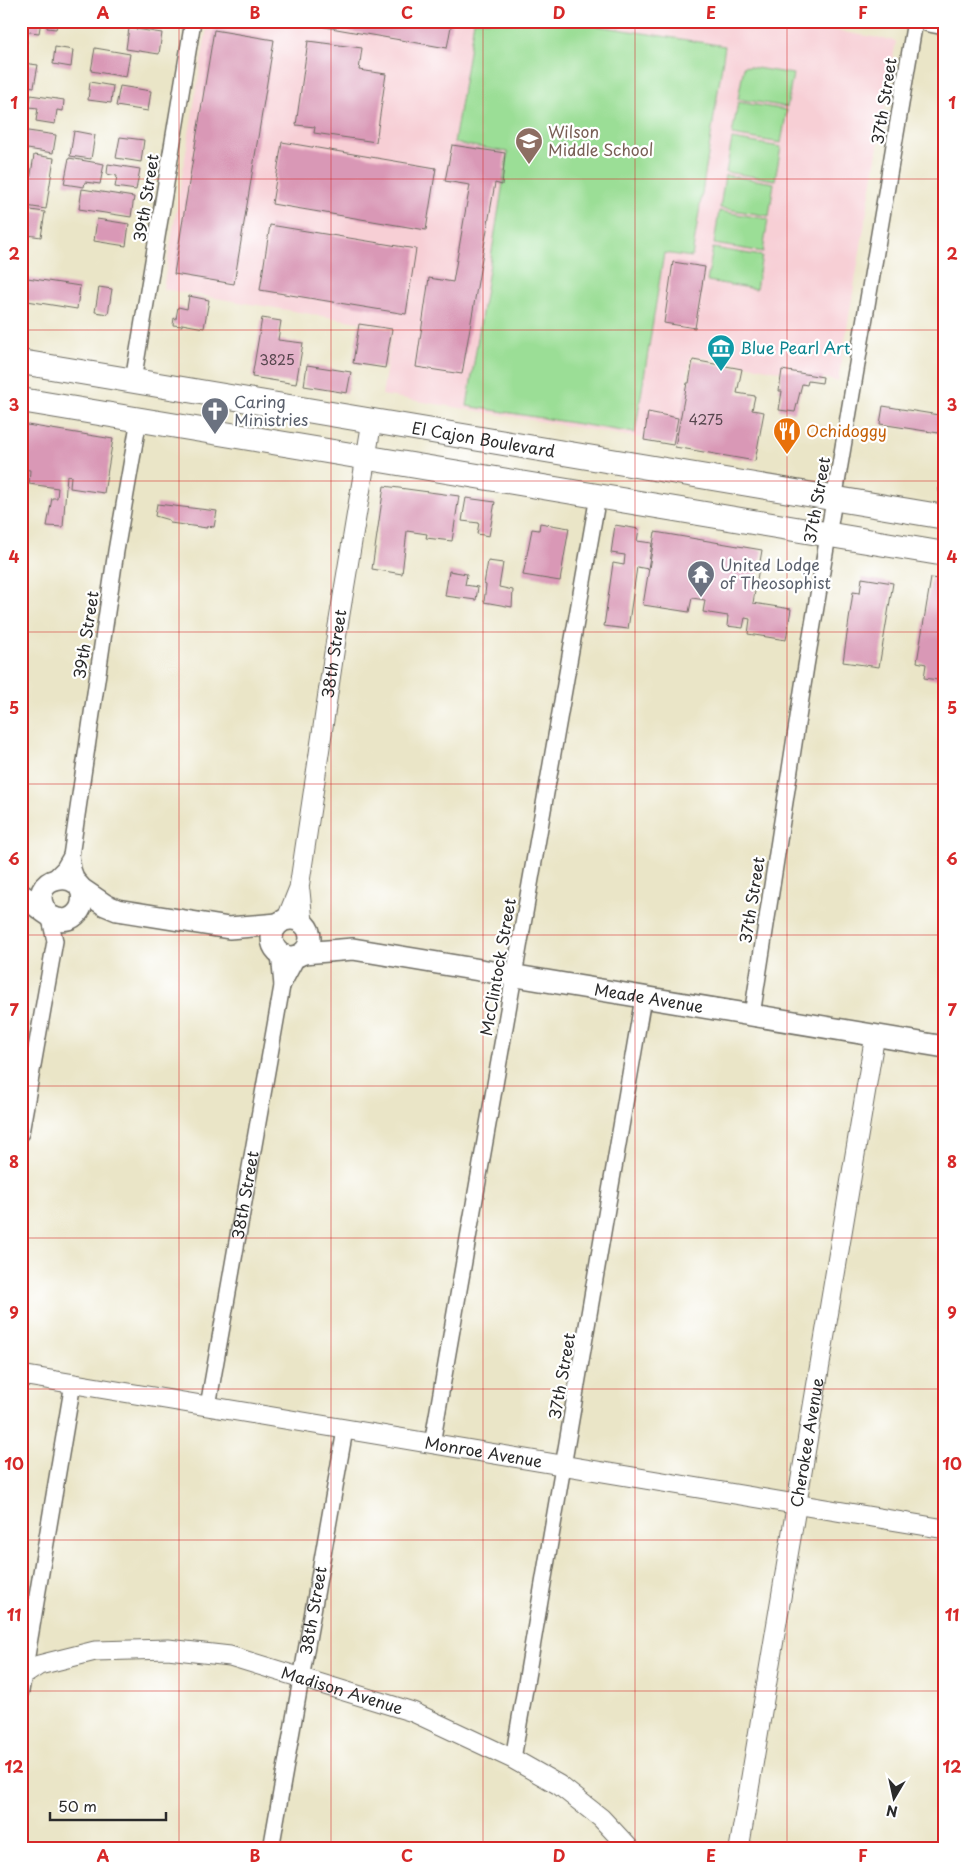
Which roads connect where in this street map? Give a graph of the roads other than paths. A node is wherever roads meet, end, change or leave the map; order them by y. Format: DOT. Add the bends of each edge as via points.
graph roads {
  1 [pos="193,21"];
  2 [pos="915,21"];
  3 [pos="930,21"];
  4 [pos="945,24"];
  5 [pos="21,362"];
  6 [pos="133,380"];
  7 [pos="21,400"];
  8 [pos="139,420"];
  9 [pos="372,421"];
  10 [pos="366,458"];
  11 [pos="598,496"];
  12 [pos="835,498"];
  13 [pos="945,517"];
  14 [pos="829,535"];
  15 [pos="945,554"];
  16 [pos="71,856"];
  17 [pos="50,882"];
  18 [pos="80,888"];
  19 [pos="21,890"];
  20 [pos="21,895"];
  21 [pos="117,910"];
  22 [pos="47,914"];
  23 [pos="73,916"];
  24 [pos="294,924"];
  25 [pos="229,928"];
  26 [pos="55,941"];
  27 [pos="353,949"];
  28 [pos="289,952"];
  29 [pos="515,976"];
  30 [pos="643,998"];
  31 [pos="752,1015"];
  32 [pos="875,1035"];
  33 [pos="945,1047"];
  34 [pos="21,1133"];
  35 [pos="21,1374"];
  36 [pos="73,1383"];
  37 [pos="208,1406"];
  38 [pos="344,1430"];
  39 [pos="432,1444"];
  40 [pos="564,1466"];
  41 [pos="797,1504"];
  42 [pos="945,1529"];
  43 [pos="301,1677"];
  44 [pos="22,1681"];
  45 [pos="513,1759"];
  46 [pos="271,1849"];
  47 [pos="630,1849"];
  48 [pos="739,1849"];
  1 -- 6 [label="street, 39th Street"];
  2 -- 12 [label="street, 37th Street"];
  3 -- 4 [label="main road"];
  5 -- 6 [label="main road, El Cajon Boulevard"];
  6 -- 9 [label="main road, El Cajon Boulevard"];
  7 -- 8 [label="main road"];
  8 -- 10 [label="main road"];
  8 -- 16 [label="street, 39th Street" via="116,551"];
  9 -- 10 [label="street, 38th Street"];
  9 -- 12 [label="main road, El Cajon Boulevard"];
  10 -- 11 [label="main road"];
  10 -- 24 [label="street, 38th Street"];
  11 -- 14 [label="main road"];
  11 -- 29 [label="street, McClintock Street"];
  12 -- 13 [label="main road, El Cajon Boulevard"];
  12 -- 14 [label="street, 37th Street"];
  14 -- 15 [label="main road"];
  14 -- 31 [label="street, 37th Street"];
  16 -- 17 [label="street, 39th Street"];
  16 -- 18 [label="street, 39th Street"];
  17 -- 18 [label="main road, Meade Avenue" via="63,878"];
  17 -- 19 [label="main road, Meade Avenue"];
  17 -- 22 [label="main road" via="41,900"];
  18 -- 21 [label="main road, Meade Avenue"];
  18 -- 23 [label="main road" via="83,900"];
  20 -- 22 [label="main road, Meade Avenue"];
  21 -- 23 [label="main road, Meade Avenue"];
  21 -- 25 [label="main road, Meade Avenue"];
  22 -- 23 [label="main road, Meade Avenue" via="60,920"];
  22 -- 26 [label="street"];
  23 -- 26 [label="street"];
  24 -- 25 [label="main road, Meade Avenue"];
  24 -- 27 [label="main road, Meade Avenue"];
  24 -- 28 [label="main road" via="310,942"];
  24 -- 28 [label="main road" via="272,935"];
  25 -- 28 [label="main road, Meade Avenue"];
  26 -- 34 [label="street"];
  27 -- 28 [label="main road, Meade Avenue"];
  27 -- 29 [label="main road, Meade Avenue"];
  28 -- 37 [label="street, 38th Street"];
  29 -- 30 [label="main road, Meade Avenue"];
  29 -- 39 [label="street, McClintock Street"];
  30 -- 31 [label="main road, Meade Avenue"];
  30 -- 40 [label="street, 37th Street"];
  31 -- 32 [label="main road, Meade Avenue"];
  32 -- 33 [label="main road, Meade Avenue"];
  32 -- 41 [label="street, Cherokee Avenue"];
  35 -- 36 [label="street, Monroe Avenue"];
  36 -- 37 [label="street, Monroe Avenue"];
  36 -- 44 [label="street"];
  37 -- 38 [label="street, Monroe Avenue"];
  38 -- 39 [label="street, Monroe Avenue"];
  38 -- 43 [label="street, 38th Street"];
  39 -- 40 [label="street, Monroe Avenue"];
  40 -- 41 [label="street, Monroe Avenue"];
  40 -- 45 [label="street, 37th Street"];
  41 -- 42 [label="street, Monroe Avenue"];
  41 -- 48 [label="street, Cherokee Avenue"];
  43 -- 44 [label="street, Madison Avenue" via="230,1656 168,1649 95,1651 39,1665"];
  43 -- 45 [label="street, Madison Avenue" via="413,1712"];
  43 -- 46 [label="street, 38th Street"];
  45 -- 47 [label="street, Madison Avenue" via="573,1796 601,1818"];
}
